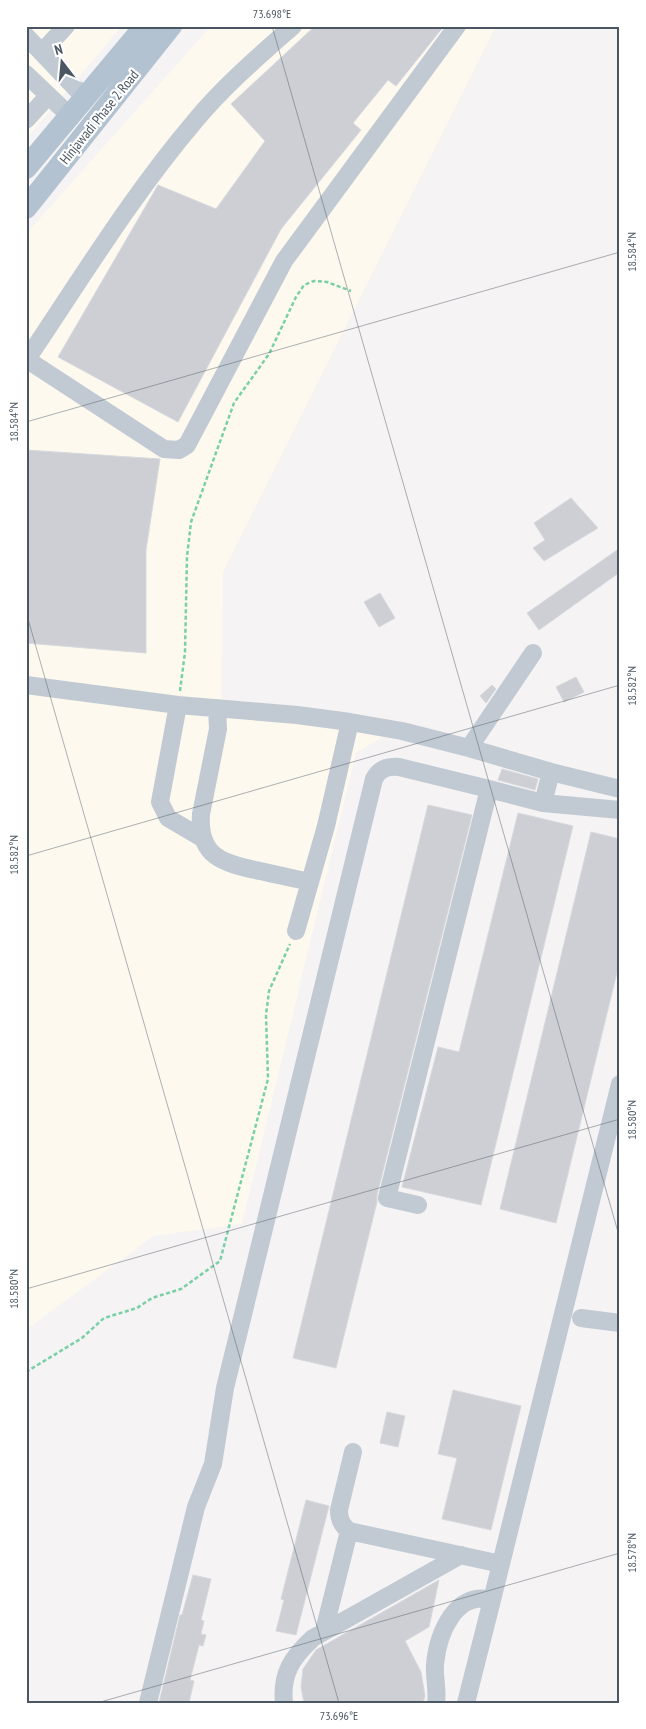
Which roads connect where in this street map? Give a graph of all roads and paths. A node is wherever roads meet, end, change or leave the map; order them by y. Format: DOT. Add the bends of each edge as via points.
graph roads {
  1 [pos="66,26"];
  2 [pos="146,26"];
  3 [pos="171,26"];
  4 [pos="293,26"];
  5 [pos="458,26"];
  6 [pos="26,36"];
  7 [pos="42,52"];
  8 [pos="26,74"];
  9 [pos="48,96"];
  10 [pos="85,98"];
  11 [pos="70,116"];
  12 [pos="26,120"];
  13 [pos="26,168"];
  14 [pos="26,208"];
  15 [pos="351,291"];
  16 [pos="27,359"];
  17 [pos="533,653"];
  18 [pos="26,685"];
  19 [pos="178,705"];
  20 [pos="218,708"];
  21 [pos="350,722"];
  22 [pos="469,748"];
  23 [pos="552,772"];
  24 [pos="620,788"];
  25 [pos="489,789"];
  26 [pos="543,803"];
  27 [pos="620,810"];
  28 [pos="202,838"];
  29 [pos="310,882"];
  30 [pos="296,931"];
  31 [pos="620,1084"];
  32 [pos="418,1205"];
  33 [pos="581,1318"];
  34 [pos="620,1323"];
  35 [pos="26,1372"];
  36 [pos="353,1452"];
  37 [pos="349,1531"];
  38 [pos="461,1555"];
  39 [pos="501,1564"];
  40 [pos="492,1600"];
  41 [pos="324,1631"];
  42 [pos="440,1699"];
  43 [pos="148,1703"];
  44 [pos="284,1703"];
  45 [pos="466,1703"];
  1 -- 7 [label="street"];
  2 -- 10 [label="main road, Hinjawadi Phase 2 Road"];
  3 -- 14 [label="main road, Hinjawadi Phase 2 Road"];
  4 -- 16 [label="street" via="236,77 149,178"];
  5 -- 16 [label="street" via="284,261 187,445 179,450 164,449"];
  6 -- 7 [label="street"];
  7 -- 10 [label="street"];
  8 -- 9 [label="street"];
  9 -- 11 [label="street"];
  9 -- 12 [label="street"];
  10 -- 11 [label="main road, Hinjawadi Phase 2 Road"];
  11 -- 13 [label="main road, Hinjawadi Phase 2 Road"];
  15 -- 19 [label="path" via="327,282 304,285 269,354 234,403 191,522 185,652"];
  17 -- 22 [label="street"];
  18 -- 19 [label="street"];
  19 -- 20 [label="street"];
  19 -- 28 [label="street" via="160,802 168,818"];
  20 -- 21 [label="street"];
  20 -- 28 [label="street" via="218,729 201,814"];
  21 -- 22 [label="street"];
  21 -- 29 [label="street"];
  22 -- 23 [label="street"];
  23 -- 24 [label="street"];
  23 -- 26 [label="street"];
  25 -- 26 [label="street"];
  25 -- 32 [label="street" via="388,1198"];
  25 -- 43 [label="street" via="391,766 377,772 374,779 225,1388 213,1464 196,1507"];
  26 -- 27 [label="street"];
  28 -- 29 [label="street" via="217,858 230,865"];
  29 -- 30 [label="street"];
  30 -- 35 [label="path" via="269,991 266,1015 268,1079 220,1261 181,1290 104,1318 82,1338"];
  31 -- 39 [label="street"];
  33 -- 34 [label="street"];
  36 -- 37 [label="street" via="339,1510 339,1519"];
  37 -- 38 [label="street"];
  37 -- 41 [label="street"];
  38 -- 39 [label="street"];
  38 -- 41 [label="street"];
  39 -- 40 [label="street"];
  40 -- 42 [label="street" via="483,1597 463,1604 446,1625 435,1665"];
  40 -- 45 [label="street"];
  41 -- 44 [label="street" via="312,1638 291,1662 286,1676"];
}
